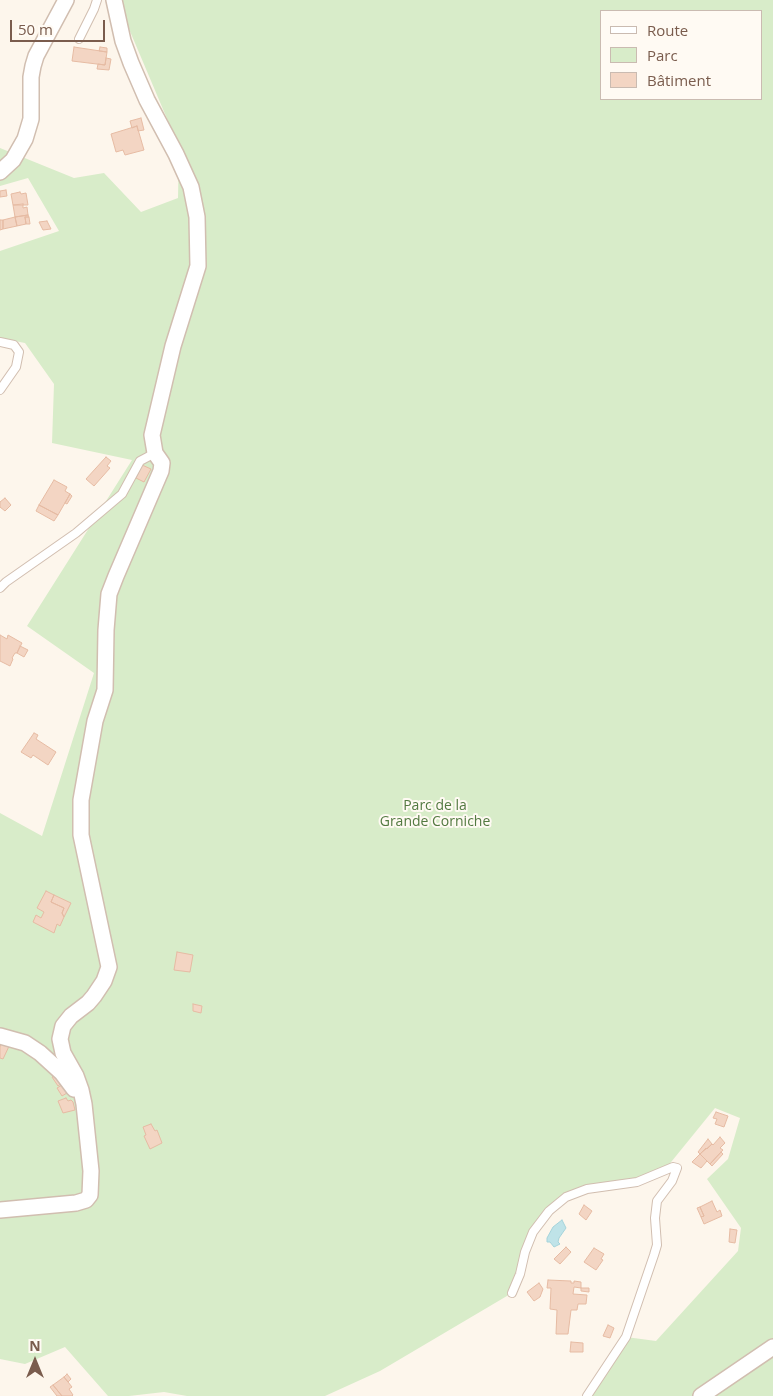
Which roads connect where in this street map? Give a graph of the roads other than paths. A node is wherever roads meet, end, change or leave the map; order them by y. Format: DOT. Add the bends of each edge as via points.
graph roads {
  1 [pos="66,0"];
  2 [pos="96,0"];
  3 [pos="114,0"];
  4 [pos="79,39"];
  5 [pos="0,172"];
  6 [pos="0,342"];
  7 [pos="0,390"];
  8 [pos="155,453"];
  9 [pos="0,588"];
  10 [pos="0,1036"];
  11 [pos="81,1090"];
  12 [pos="0,1210"];
  13 [pos="512,1293"];
  14 [pos="773,1347"];
  15 [pos="587,1396"];
  16 [pos="701,1396"];
  1 -- 5 [label="street" via="33,66 30,119 25,139 13,160"];
  2 -- 4 [label="lane"];
  3 -- 8 [label="street" via="131,63 191,187 197,217 198,266 172,346 152,435"];
  6 -- 7 [label="lane" via="14,345 19,352 16,366"];
  8 -- 9 [label="lane" via="140,461 122,494 76,533"];
  8 -- 11 [label="street" via="162,463 162,471 109,594 105,690 95,721 81,800 81,835 109,962 107,976 98,991 67,1020 60,1032 60,1047"];
  10 -- 11 [label="street" via="25,1043 40,1052 76,1091"];
  11 -- 12 [label="street" via="91,1171 90,1195 76,1203"];
  13 -- 15 [label="lane" via="533,1232 549,1211 566,1197 587,1189 638,1182 677,1168 657,1201 655,1250 626,1337"];
  14 -- 16 [label="street"];
}
